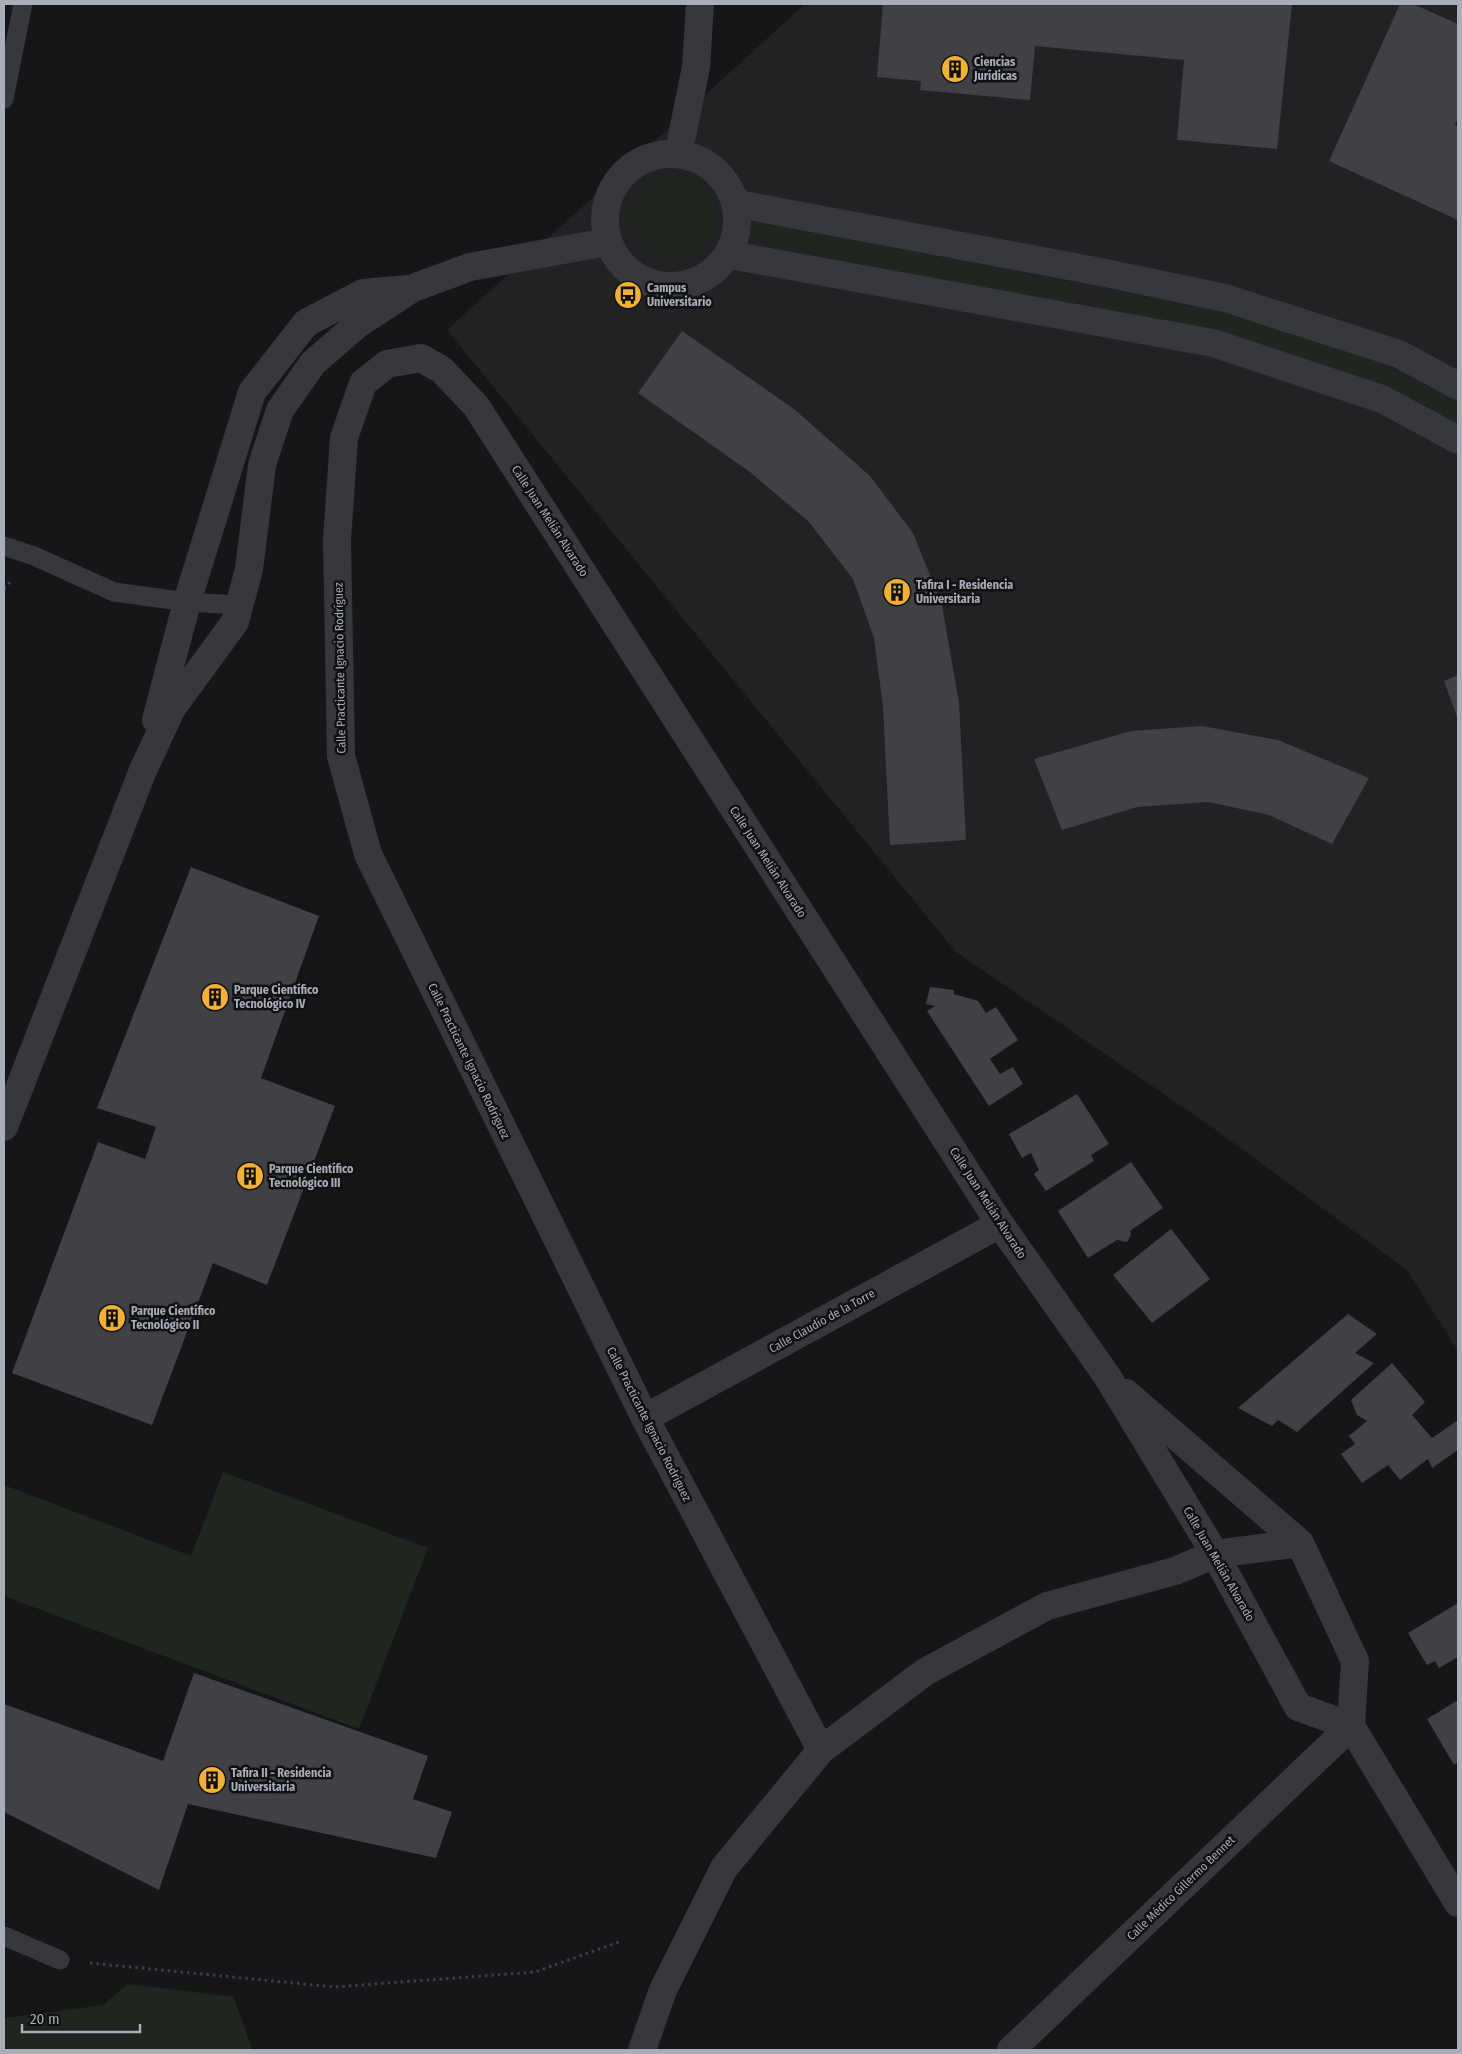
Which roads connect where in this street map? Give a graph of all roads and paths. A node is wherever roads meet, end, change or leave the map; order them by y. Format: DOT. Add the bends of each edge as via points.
graph roads {
  1 [pos="23,4"];
  2 [pos="700,4"];
  3 [pos="4,99"];
  4 [pos="679,152"];
  5 [pos="738,204"];
  6 [pos="607,242"];
  7 [pos="730,254"];
  8 [pos="413,288"];
  9 [pos="421,358"];
  10 [pos="1458,386"];
  11 [pos="1458,440"];
  12 [pos="4,546"];
  13 [pos="187,602"];
  14 [pos="240,605"];
  15 [pos="143,770"];
  16 [pos="4,1127"];
  17 [pos="1000,1224"];
  18 [pos="1107,1376"];
  19 [pos="645,1418"];
  20 [pos="1300,1544"];
  21 [pos="1215,1554"];
  22 [pos="1350,1726"];
  23 [pos="821,1750"];
  24 [pos="1458,1903"];
  25 [pos="4,1936"];
  26 [pos="620,1942"];
  27 [pos="60,1960"];
  28 [pos="642,2050"];
  29 [pos="1011,2050"];
  1 -- 3 [label="lane"];
  2 -- 4 [label="street" via="696,67"];
  4 -- 5 [label="street" via="717,169"];
  4 -- 6 [label="street" via="644,157 618,178 604,210"];
  5 -- 7 [label="street"];
  5 -- 10 [label="street" via="1225,298 1400,354"];
  6 -- 7 [label="street" via="624,270 660,288 700,282"];
  6 -- 8 [label="street" via="470,267"];
  7 -- 11 [label="street" via="1213,343 1382,399"];
  8 -- 13 [label="street" via="363,293 306,323 252,392"];
  8 -- 14 [label="street" via="358,324 313,363 280,410 262,465 249,569"];
  9 -- 17 [label="street, Calle Juan Melián Alvarado" via="442,370 476,406"];
  9 -- 19 [label="street, Calle Practicante Ignacio Rodríguez" via="387,364 364,383 344,438 337,540 341,756 368,854"];
  12 -- 13 [label="lane" via="114,592"];
  13 -- 14 [label="lane"];
  13 -- 15 [label="street"];
  14 -- 15 [label="street" via="235,622 172,708"];
  15 -- 16 [label="street"];
  17 -- 18 [label="street, Calle Juan Melián Alvarado"];
  17 -- 19 [label="street, Calle Claudio de la Torre"];
  18 -- 20 [label="street, Calle Juan Melián Alvarado"];
  18 -- 21 [label="street, Calle Juan Melián Alvarado"];
  19 -- 23 [label="street, Calle Practicante Ignacio Rodríguez"];
  20 -- 21 [label="street"];
  20 -- 22 [label="street, Calle Juan Melián Alvarado" via="1354,1661"];
  21 -- 22 [label="street, Calle Juan Melián Alvarado" via="1298,1707"];
  21 -- 23 [label="street" via="1176,1571 1047,1606 925,1672"];
  22 -- 24 [label="street"];
  22 -- 29 [label="street, Calle Médico Gillermo Bennet"];
  23 -- 28 [label="street" via="724,1868 663,1990"];
  25 -- 27 [label="lane"];
  26 -- 27 [label="path" via="535,1972 334,1986"];
}
